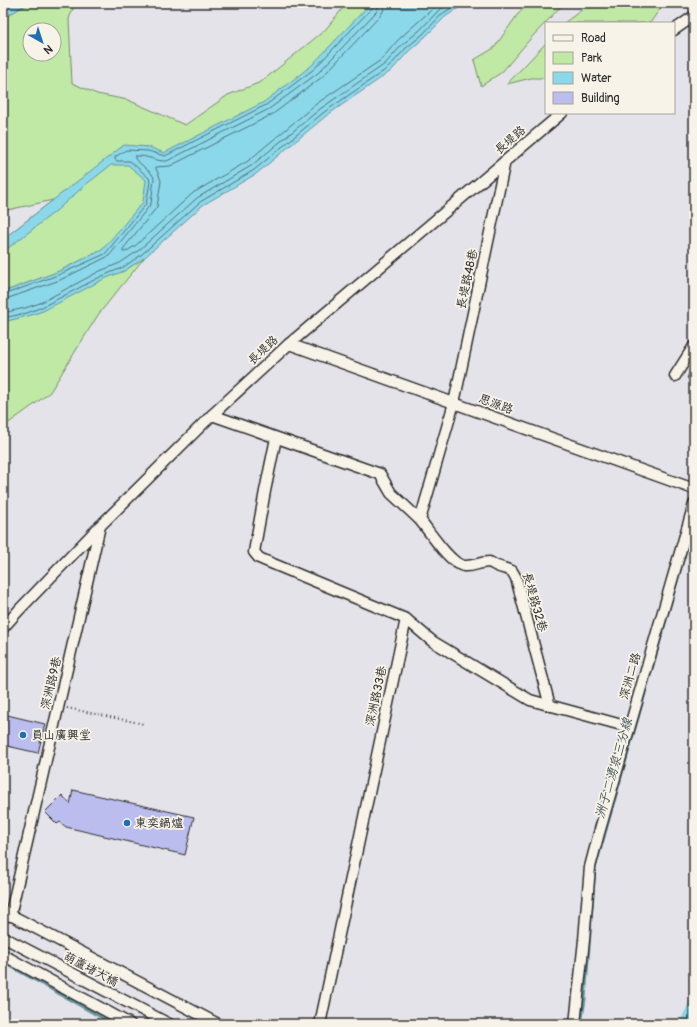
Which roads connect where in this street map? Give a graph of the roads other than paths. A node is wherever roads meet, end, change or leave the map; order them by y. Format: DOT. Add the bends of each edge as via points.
graph roads {
  1 [pos="694,16"];
  2 [pos="675,29"];
  3 [pos="561,114"];
  4 [pos="505,161"];
  5 [pos="289,344"];
  6 [pos="694,346"];
  7 [pos="675,376"];
  8 [pos="454,403"];
  9 [pos="212,415"];
  10 [pos="276,438"];
  11 [pos="694,489"];
  12 [pos="694,504"];
  13 [pos="420,520"];
  14 [pos="100,526"];
  15 [pos="406,619"];
  16 [pos="3,628"];
  17 [pos="550,706"];
  18 [pos="629,727"];
  19 [pos="7,914"];
  20 [pos="3,937"];
  21 [pos="3,955"];
  22 [pos="130,1024"];
  23 [pos="168,1024"];
  24 [pos="218,1024"];
  25 [pos="320,1024"];
  26 [pos="576,1024"];
  1 -- 2 [label="street"];
  3 -- 4 [label="street, 長堤路"];
  4 -- 5 [label="street, 長堤路"];
  4 -- 8 [label="street, 長堤路48巷"];
  5 -- 8 [label="street, 思源路"];
  5 -- 9 [label="street, 長堤路"];
  6 -- 7 [label="street"];
  8 -- 11 [label="street, 思源路"];
  8 -- 13 [label="street"];
  9 -- 10 [label="street, 長堤路32巷"];
  9 -- 14 [label="street, 長堤路"];
  10 -- 13 [label="street, 長堤路32巷" via="380,474 391,493"];
  10 -- 15 [label="street" via="254,552 259,558"];
  12 -- 18 [label="street, 深洲二路"];
  13 -- 17 [label="street, 長堤路32巷" via="457,564 474,566 491,562 512,570"];
  14 -- 16 [label="street, 長堤路"];
  14 -- 19 [label="street, 深洲路9巷" via="59,706"];
  15 -- 17 [label="street" via="432,641 530,700"];
  15 -- 25 [label="street, 深洲路33巷"];
  17 -- 18 [label="street"];
  18 -- 26 [label="street, 深洲二路" via="590,867"];
  19 -- 24 [label="street"];
  20 -- 23 [label="street, 葫蘆堵大橋"];
  21 -- 22 [label="street"];
}
